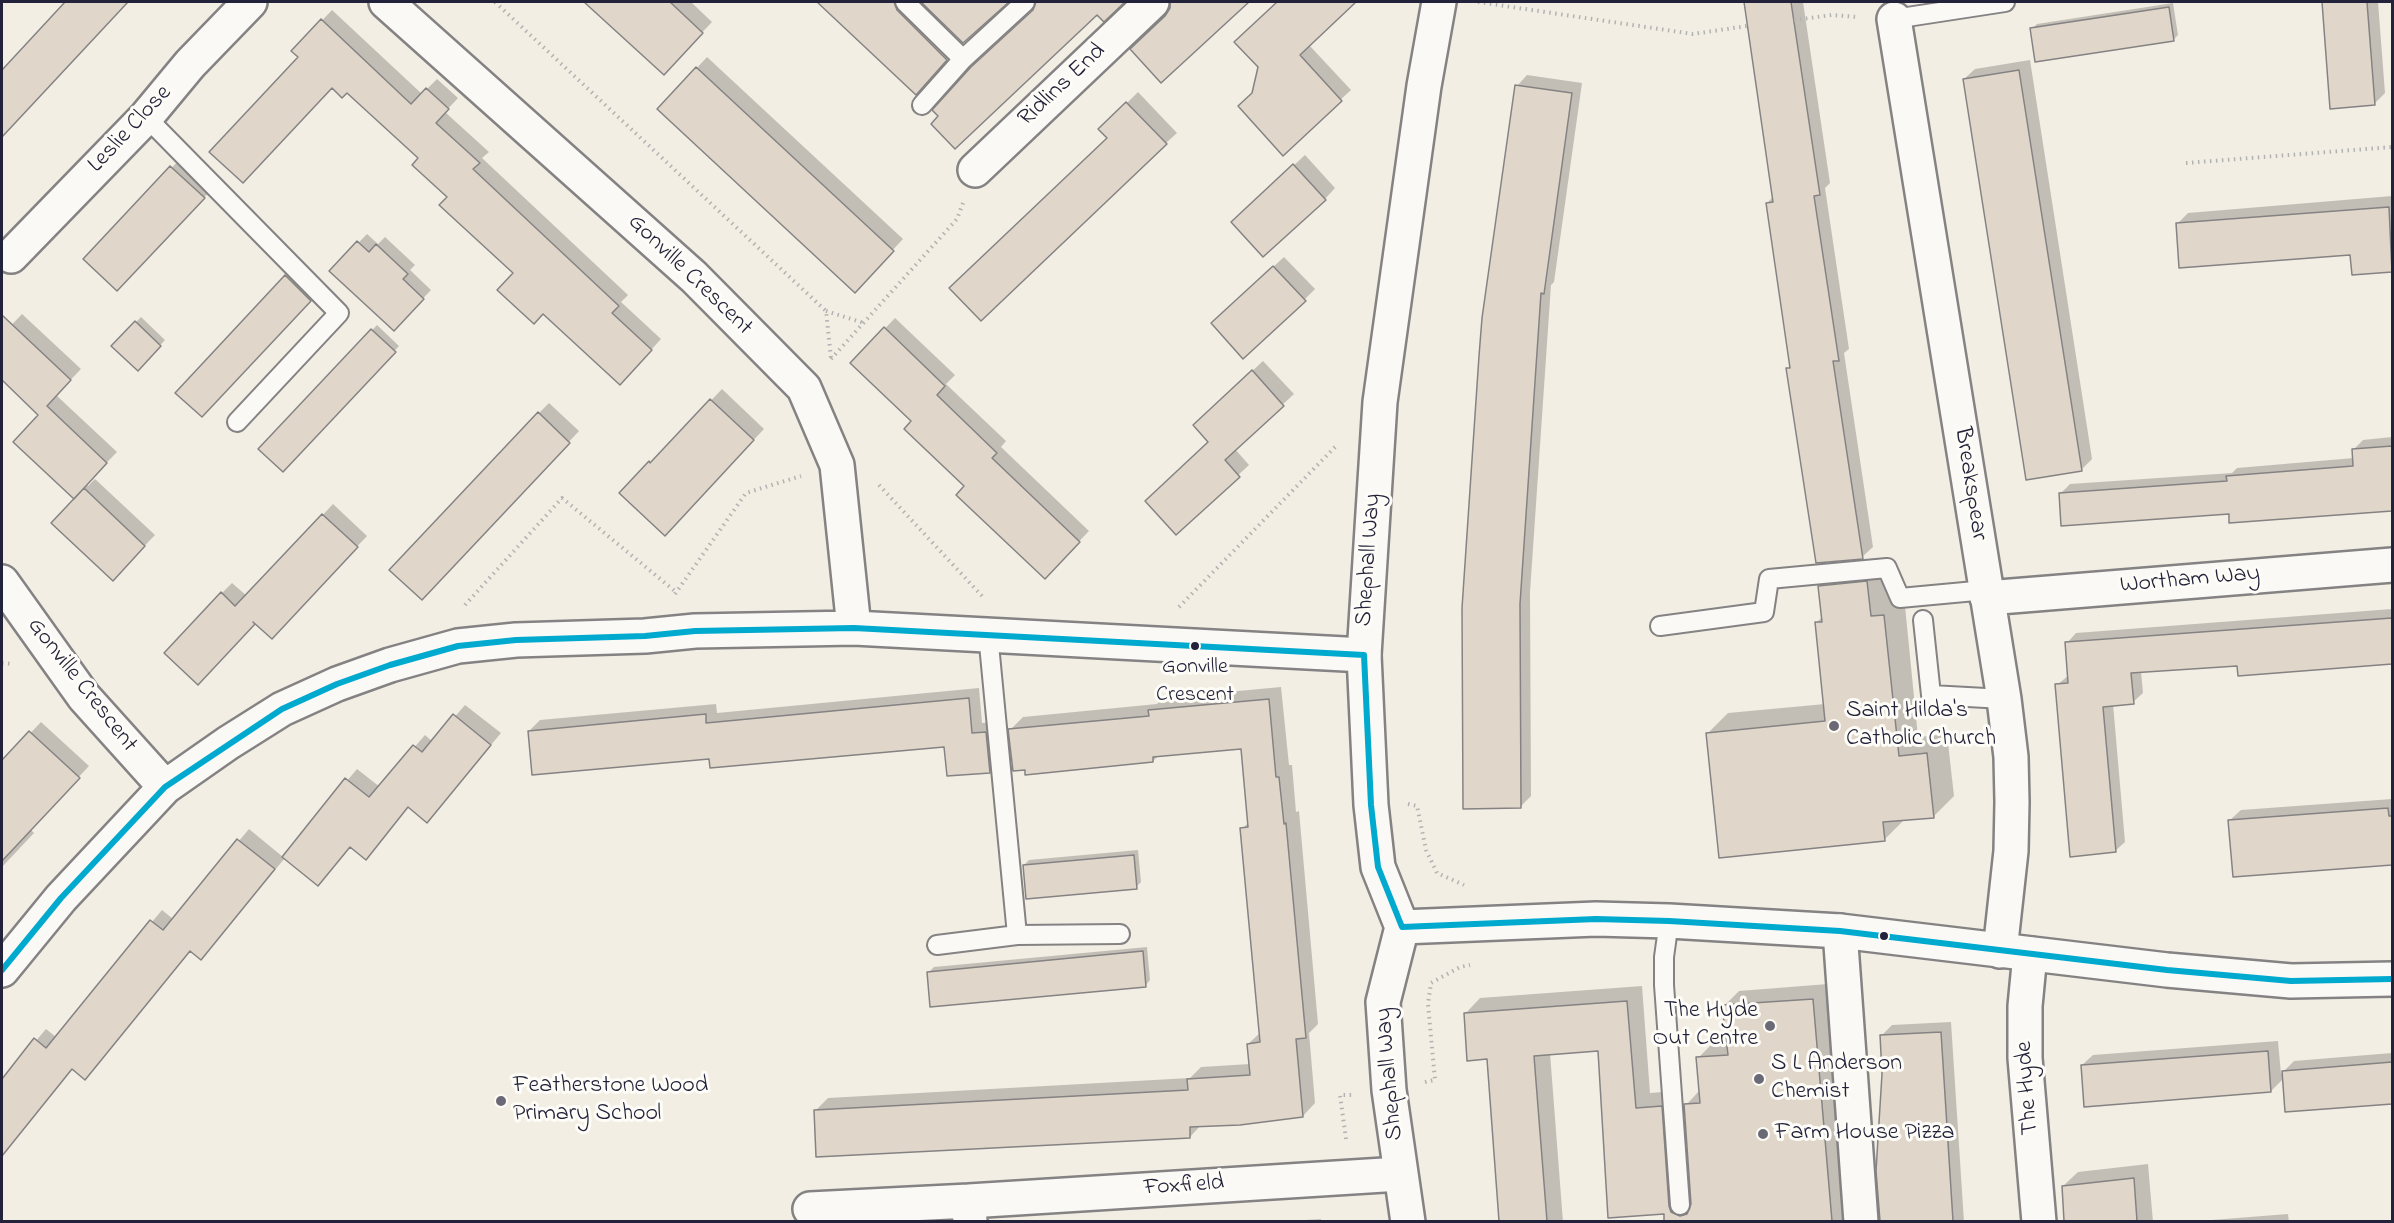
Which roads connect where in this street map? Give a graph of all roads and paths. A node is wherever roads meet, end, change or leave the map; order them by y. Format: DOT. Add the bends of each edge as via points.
graph roads {
  1 [pos="249,2"];
  2 [pos="386,2"];
  3 [pos="495,2"];
  4 [pos="905,2"];
  5 [pos="1025,2"];
  6 [pos="1152,2"];
  7 [pos="1439,2"];
  8 [pos="1478,2"];
  9 [pos="2005,2"];
  10 [pos="1894,19"];
  11 [pos="1794,20"];
  12 [pos="1747,26"];
  13 [pos="963,59"];
  14 [pos="922,105"];
  15 [pos="146,117"];
  16 [pos="2392,147"];
  17 [pos="2187,163"];
  18 [pos="975,170"];
  19 [pos="11,256"];
  20 [pos="826,310"];
  21 [pos="864,323"];
  22 [pos="831,358"];
  23 [pos="804,388"];
  24 [pos="237,422"];
  25 [pos="1339,444"];
  26 [pos="2392,565"];
  27 [pos="2,582"];
  28 [pos="676,592"];
  29 [pos="1986,594"];
  30 [pos="462,607"];
  31 [pos="1923,620"];
  32 [pos="1660,626"];
  33 [pos="854,628"];
  34 [pos="988,634"];
  35 [pos="1143,643"];
  36 [pos="1364,655"];
  37 [pos="2004,699"];
  38 [pos="165,787"];
  39 [pos="1400,803"];
  40 [pos="1473,889"];
  41 [pos="1669,921"];
  42 [pos="1402,927"];
  43 [pos="1840,931"];
  44 [pos="1120,934"];
  45 [pos="1017,935"];
  46 [pos="937,945"];
  47 [pos="2015,952"];
  48 [pos="1479,962"];
  49 [pos="2,970"];
  50 [pos="2392,979"];
  51 [pos="1415,1084"];
  52 [pos="1356,1094"];
  53 [pos="1347,1149"];
  54 [pos="1400,1174"];
  55 [pos="1680,1205"];
  56 [pos="810,1209"];
  57 [pos="970,1211"];
  58 [pos="1408,1221"];
  59 [pos="1861,1221"];
  60 [pos="2039,1221"];
  1 -- 15 [label="street, Leslie Close"];
  2 -- 23 [label="street, Gonville Crescent" via="694,277"];
  3 -- 20 [label="path"];
  4 -- 13 [label="lane"];
  5 -- 13 [label="lane"];
  6 -- 18 [label="street, Ridlins End"];
  7 -- 36 [label="street, Shephall Way" via="1380,402"];
  8 -- 12 [label="path" via="1693,34"];
  9 -- 10 [label="lane"];
  10 -- 11 [label="path" via="1832,15"];
  10 -- 29 [label="street, Breakspear"];
  13 -- 14 [label="lane"];
  15 -- 19 [label="street, Leslie Close"];
  15 -- 24 [label="lane" via="339,313"];
  16 -- 17 [label="path"];
  18 -- 21 [label="path" via="957,219"];
  20 -- 21 [label="path"];
  20 -- 22 [label="path"];
  21 -- 22 [label="path"];
  22 -- 23 [label="path"];
  23 -- 33 [label="street, Gonville Crescent" via="837,465"];
  25 -- 35 [label="path"];
  26 -- 29 [label="street, Wortham Way"];
  27 -- 38 [label="street, Gonville Crescent" via="84,697"];
  28 -- 30 [label="path" via="561,498"];
  29 -- 32 [label="lane" via="1900,598 1887,568 1769,579 1764,612"];
  29 -- 37 [label="street, Breakspear"];
  31 -- 37 [label="lane" via="1931,695"];
  33 -- 34 [label="street"];
  33 -- 38 [label="street" via="695,631 458,646 390,665 282,709"];
  34 -- 35 [label="street"];
  34 -- 45 [label="lane"];
  35 -- 36 [label="street"];
  36 -- 42 [label="street, Shephall Way" via="1378,867"];
  37 -- 47 [label="street, Breakspear" via="2011,757"];
  38 -- 49 [label="street" via="61,898"];
  39 -- 40 [label="path" via="1417,806 1426,850 1437,873"];
  41 -- 42 [label="street" via="1596,919"];
  41 -- 43 [label="street"];
  41 -- 55 [label="lane" via="1664,985"];
  42 -- 54 [label="street, Shephall Way" via="1383,1002"];
  43 -- 47 [label="street"];
  43 -- 59 [label="street"];
  44 -- 45 [label="lane"];
  45 -- 46 [label="lane"];
  47 -- 50 [label="street" via="2291,981"];
  47 -- 60 [label="street, The Hyde" via="2025,1006 2025,1058"];
  48 -- 51 [label="path" via="1460,967 1431,983 1428,1004 1435,1080"];
  52 -- 53 [label="path" via="1340,1095"];
  54 -- 57 [label="street, Foxfield"];
  54 -- 58 [label="street, Shephall Way"];
  56 -- 57 [label="street, Foxfield"];
}
